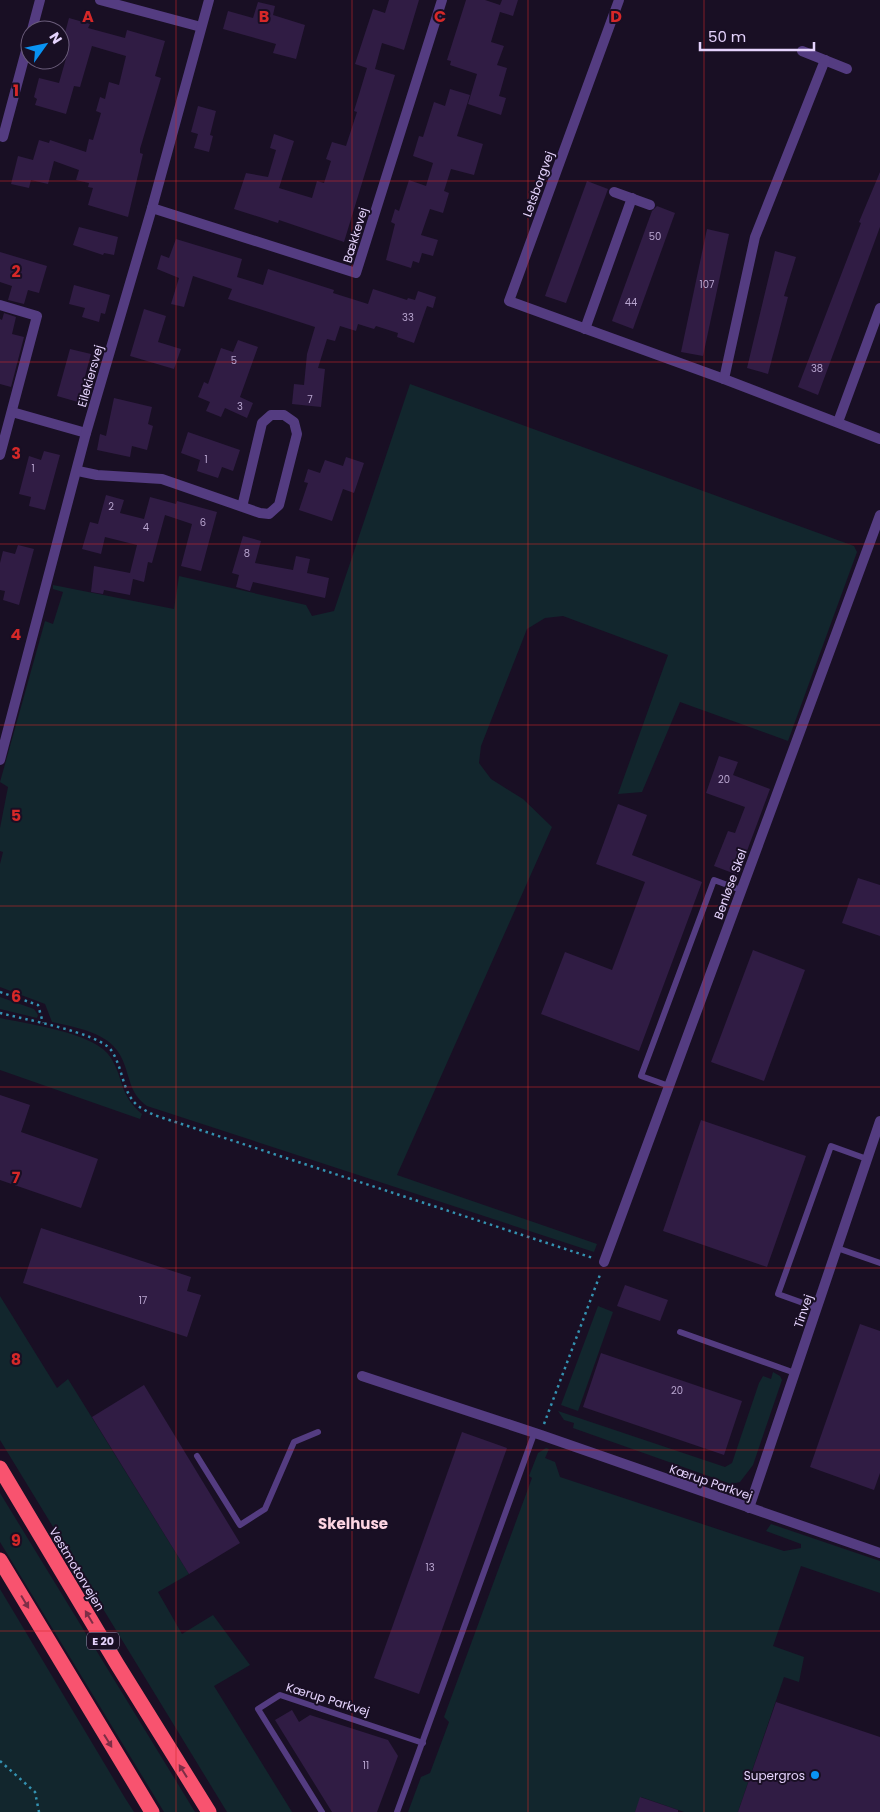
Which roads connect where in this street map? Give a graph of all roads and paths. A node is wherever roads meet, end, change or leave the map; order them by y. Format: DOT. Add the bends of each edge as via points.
graph roads {
  1 [pos="40,0"];
  2 [pos="100,0"];
  3 [pos="209,0"];
  4 [pos="442,0"];
  5 [pos="619,0"];
  6 [pos="35,20"];
  7 [pos="201,27"];
  8 [pos="802,51"];
  9 [pos="824,60"];
  10 [pos="847,69"];
  11 [pos="21,70"];
  12 [pos="2,137"];
  13 [pos="614,192"];
  14 [pos="632,198"];
  15 [pos="650,205"];
  16 [pos="152,208"];
  17 [pos="0,305"];
  18 [pos="880,308"];
  19 [pos="585,329"];
  20 [pos="724,379"];
  21 [pos="12,412"];
  22 [pos="838,422"];
  23 [pos="86,433"];
  24 [pos="880,439"];
  25 [pos="0,455"];
  26 [pos="78,471"];
  27 [pos="242,507"];
  28 [pos="880,514"];
  29 [pos="0,760"];
  30 [pos="741,890"];
  31 [pos="0,992"];
  32 [pos="0,1013"];
  33 [pos="43,1023"];
  34 [pos="669,1086"];
  35 [pos="880,1121"];
  36 [pos="867,1159"];
  37 [pos="837,1248"];
  38 [pos="604,1262"];
  39 [pos="880,1263"];
  40 [pos="817,1308"];
  41 [pos="680,1332"];
  42 [pos="795,1373"];
  43 [pos="362,1376"];
  44 [pos="318,1432"];
  45 [pos="537,1435"];
  46 [pos="197,1456"];
  47 [pos="0,1468"];
  48 [pos="749,1508"];
  49 [pos="880,1553"];
  50 [pos="0,1560"];
  51 [pos="423,1743"];
  52 [pos="0,1761"];
  53 [pos="38,1812"];
  54 [pos="152,1812"];
  55 [pos="209,1812"];
  56 [pos="322,1812"];
  57 [pos="397,1812"];
  1 -- 6 [label="street"];
  2 -- 7 [label="street"];
  3 -- 7 [label="street, Eilekiersvej"];
  4 -- 16 [label="street, Bækkevej" via="356,273"];
  5 -- 19 [label="street, Letsborgvej" via="509,301"];
  7 -- 16 [label="street, Eilekiersvej"];
  8 -- 9 [label="street"];
  9 -- 10 [label="street"];
  9 -- 20 [label="street" via="755,238"];
  11 -- 12 [label="street"];
  13 -- 14 [label="street"];
  14 -- 15 [label="street"];
  14 -- 19 [label="street"];
  16 -- 23 [label="street, Eilekiersvej"];
  17 -- 21 [label="street" via="37,316"];
  18 -- 22 [label="street"];
  19 -- 20 [label="street, Letsborgvej"];
  20 -- 22 [label="street, Letsborgvej"];
  21 -- 23 [label="street"];
  21 -- 25 [label="street"];
  22 -- 24 [label="street, Letsborgvej"];
  23 -- 26 [label="street, Eilekiersvej"];
  26 -- 27 [label="street" via="162,479"];
  26 -- 29 [label="street, Eilekiersvej"];
  27 -- 27 [label="street" via="269,514 279,505 297,434 294,422 284,415 271,415 262,423"];
  28 -- 30 [label="street, Benløse Skel"];
  30 -- 34 [label="street, Benløse Skel"];
  30 -- 34 [label="lane" via="714,880 641,1076"];
  31 -- 33 [label="path" via="38,1005"];
  32 -- 33 [label="path"];
  33 -- 38 [label="path" via="96,1039 110,1049 127,1091 137,1105 154,1115"];
  34 -- 38 [label="street, Benløse Skel"];
  35 -- 36 [label="street, Tinvej"];
  36 -- 37 [label="street, Tinvej"];
  36 -- 40 [label="lane" via="831,1146 778,1294"];
  37 -- 39 [label="lane"];
  37 -- 40 [label="street, Tinvej"];
  38 -- 45 [label="path"];
  40 -- 42 [label="street, Tinvej"];
  41 -- 42 [label="lane"];
  42 -- 48 [label="street, Tinvej"];
  43 -- 45 [label="street, Kærup Parkvej"];
  44 -- 46 [label="lane" via="294,1442 265,1509 240,1525"];
  45 -- 48 [label="street, Kærup Parkvej"];
  45 -- 51 [label="lane"];
  55 -- 47 [label="highway, Vestmotorvejen / E 20, one-way" via="116,1664"];
  48 -- 49 [label="street, Kærup Parkvej"];
  50 -- 54 [label="highway, one-way"];
  51 -- 56 [label="lane, Kærup Parkvej" via="280,1696 258,1709"];
  51 -- 57 [label="lane"];
  52 -- 53 [label="path" via="35,1792"];
}
